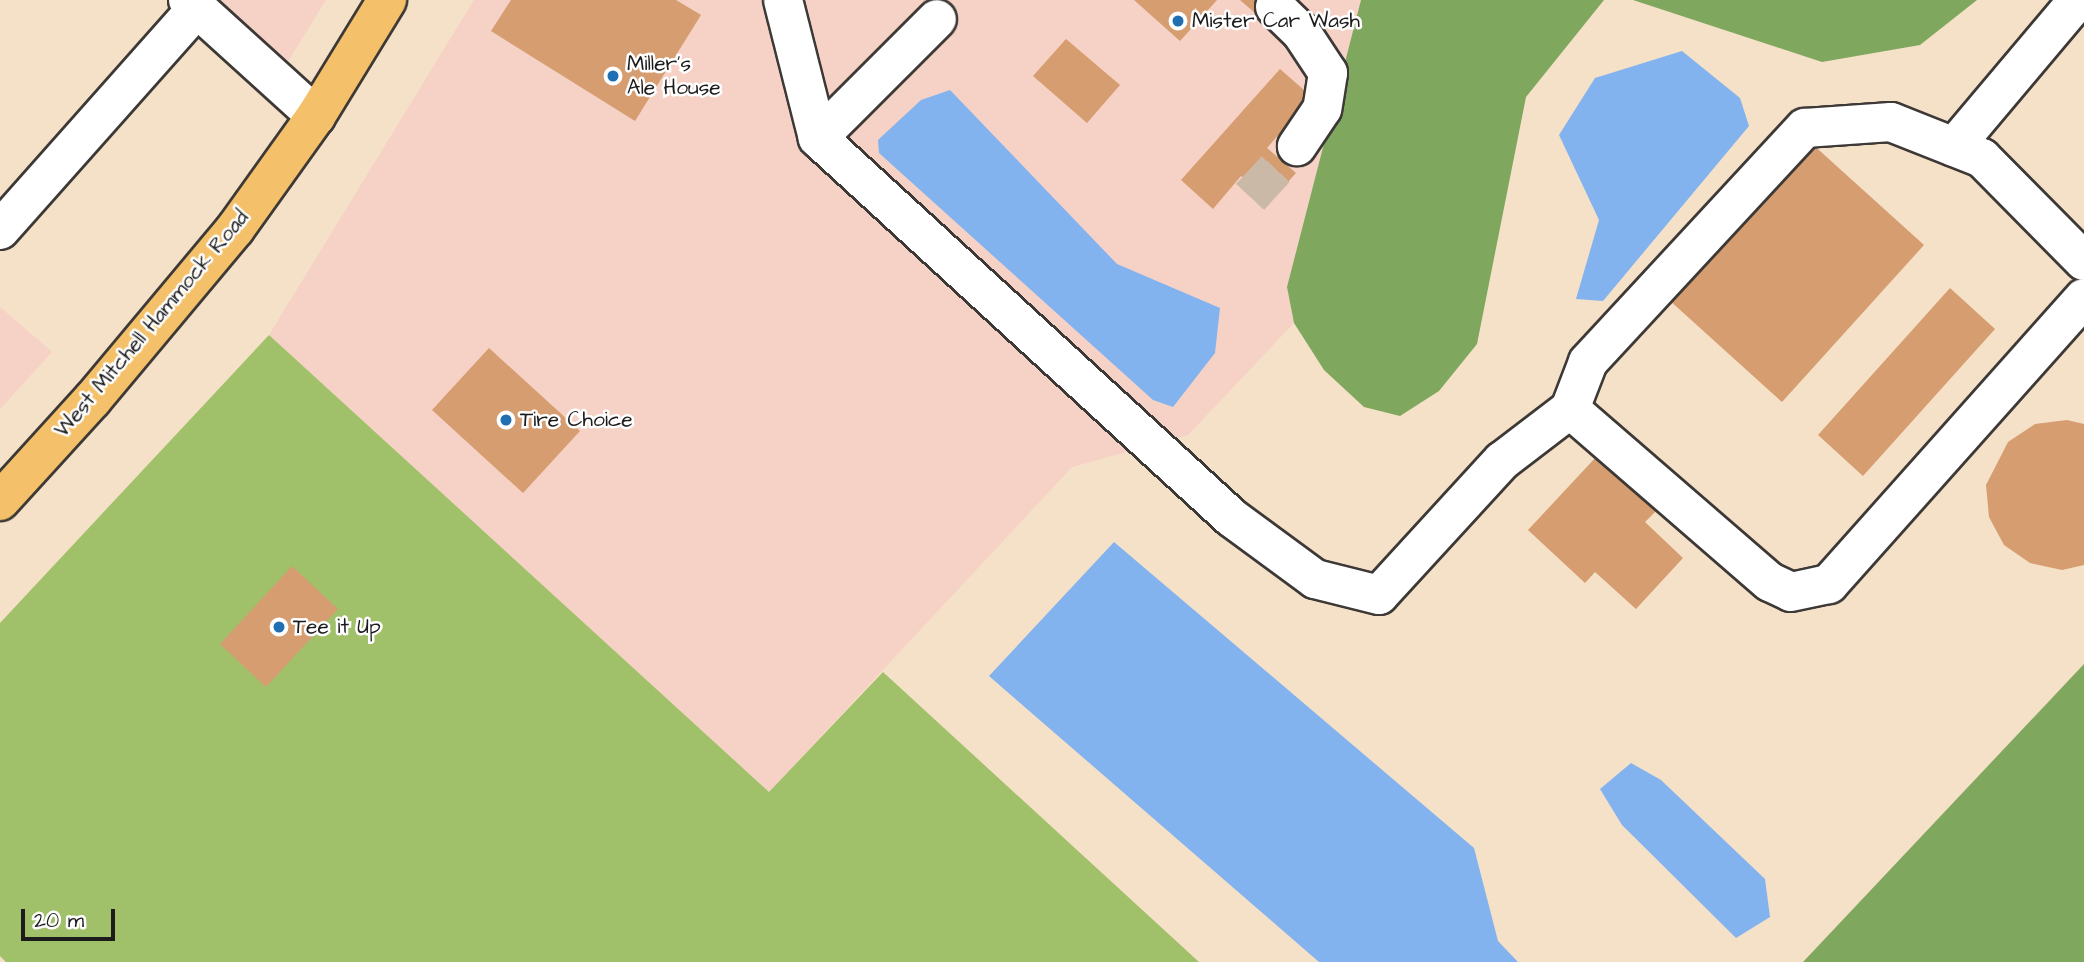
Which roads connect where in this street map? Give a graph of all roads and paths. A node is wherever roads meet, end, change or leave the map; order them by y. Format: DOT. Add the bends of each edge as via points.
graph roads {
  1 [pos="387,0"];
  2 [pos="783,0"];
  3 [pos="2078,0"];
  4 [pos="192,4"];
  5 [pos="1275,7"];
  6 [pos="937,19"];
  7 [pos="316,116"];
  8 [pos="818,138"];
  9 [pos="1297,146"];
  10 [pos="1954,147"];
  11 [pos="0,230"];
  12 [pos="2084,261"];
  13 [pos="2084,298"];
  14 [pos="1570,409"];
  15 [pos="0,501"];
  1 -- 7 [label="main road, West Mitchell Hammock Road"];
  2 -- 8 [label="street"];
  3 -- 10 [label="street"];
  4 -- 7 [label="street"];
  4 -- 11 [label="street"];
  5 -- 9 [label="street" via="1301,32 1328,73 1322,109"];
  6 -- 8 [label="street"];
  7 -- 15 [label="main road, West Mitchell Hammock Road" via="184,293"];
  8 -- 14 [label="street" via="1232,518 1314,579 1379,595 1502,461"];
  10 -- 12 [label="street" via="1982,158"];
  10 -- 14 [label="street" via="1891,122 1805,128 1588,362"];
  13 -- 14 [label="street" via="1829,584 1791,592 1770,582"];
}
